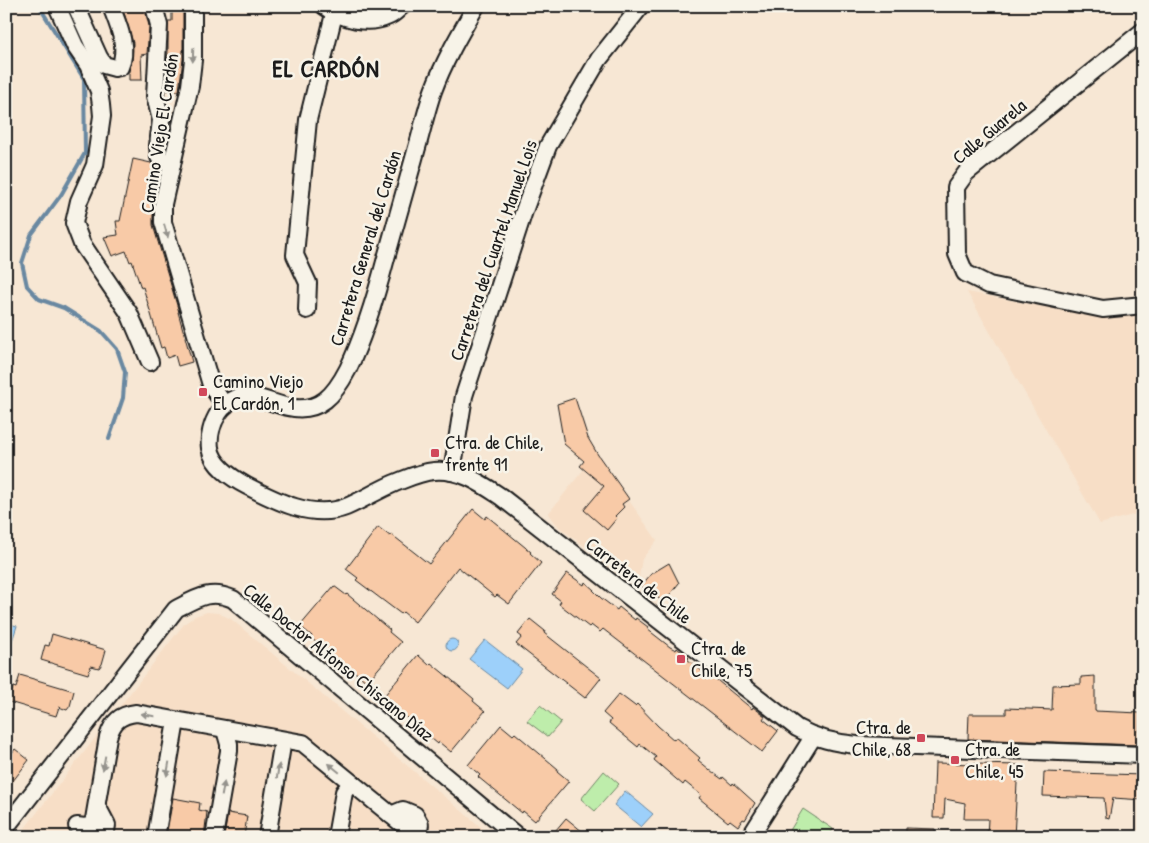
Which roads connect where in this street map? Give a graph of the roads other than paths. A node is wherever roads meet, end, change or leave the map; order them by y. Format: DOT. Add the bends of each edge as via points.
graph roads {
  1 [pos="57,6"];
  2 [pos="76,6"];
  3 [pos="111,6"];
  4 [pos="154,6"];
  5 [pos="193,6"];
  6 [pos="402,6"];
  7 [pos="476,6"];
  8 [pos="641,6"];
  9 [pos="329,10"];
  10 [pos="1143,31"];
  11 [pos="172,164"];
  12 [pos="1143,305"];
  13 [pos="307,310"];
  14 [pos="150,362"];
  15 [pos="225,406"];
  16 [pos="452,472"];
  17 [pos="101,705"];
  18 [pos="118,718"];
  19 [pos="176,721"];
  20 [pos="225,730"];
  21 [pos="813,736"];
  22 [pos="283,740"];
  23 [pos="1143,755"];
  24 [pos="354,785"];
  25 [pos="97,806"];
  26 [pos="77,826"];
  27 [pos="6,827"];
  28 [pos="92,830"];
  29 [pos="412,835"];
  30 [pos="105,837"];
  31 [pos="156,837"];
  32 [pos="214,837"];
  33 [pos="267,837"];
  34 [pos="336,837"];
  35 [pos="518,837"];
  36 [pos="750,837"];
  1 -- 14 [label="street" via="75,46 88,65 101,105 95,165 79,201 74,223 82,244 129,313"];
  2 -- 3 [label="street" via="104,65 115,68 122,64 123,43"];
  4 -- 11 [label="street" via="159,31 155,96 161,120 159,157"];
  5 -- 11 [label="street, Camino Viejo El Cardón, one-way" via="190,86"];
  6 -- 9 [label="street" via="389,16 368,21 349,19"];
  7 -- 15 [label="street, Carretera General del Cardón" via="450,50 432,92 374,303 340,385 328,399 307,407 290,408 249,396 234,399"];
  8 -- 16 [label="street, Carretera del Cuartel Manuel Lois" via="599,59 548,146 464,396"];
  9 -- 13 [label="street" via="308,120 295,255 308,283"];
  10 -- 12 [label="street, Calle Guarela" via="966,173 956,187 957,254 965,273 989,285 1104,310"];
  11 -- 15 [label="street, Camino Viejo El Cardón, one-way" via="163,204 163,222 211,385"];
  15 -- 16 [label="street, Carretera de Chile" via="217,416 210,437 212,455 217,464 237,480 265,495 304,509 328,512 419,474"];
  16 -- 21 [label="street, Carretera de Chile" via="475,480 500,496 797,728"];
  17 -- 18 [label="street"];
  17 -- 27 [label="street, Calle Doctor Alfonso Chiscano Díaz"];
  17 -- 35 [label="street, Calle Doctor Alfonso Chiscano Díaz" via="176,609 194,599 222,594 233,599"];
  19 -- 18 [label="street, one-way" via="136,713"];
  18 -- 25 [label="street, one-way" via="108,737"];
  19 -- 20 [label="street"];
  19 -- 31 [label="street, one-way"];
  20 -- 22 [label="street"];
  32 -- 20 [label="street, one-way" via="229,751"];
  21 -- 23 [label="street, Carretera de Chile" via="857,745"];
  21 -- 36 [label="street"];
  24 -- 22 [label="street, one-way" via="308,746"];
  33 -- 22 [label="street, one-way"];
  24 -- 29 [label="street"];
  24 -- 34 [label="street" via="344,792"];
  25 -- 28 [label="street"];
  25 -- 30 [label="street" via="107,825"];
  26 -- 28 [label="street"];
}
